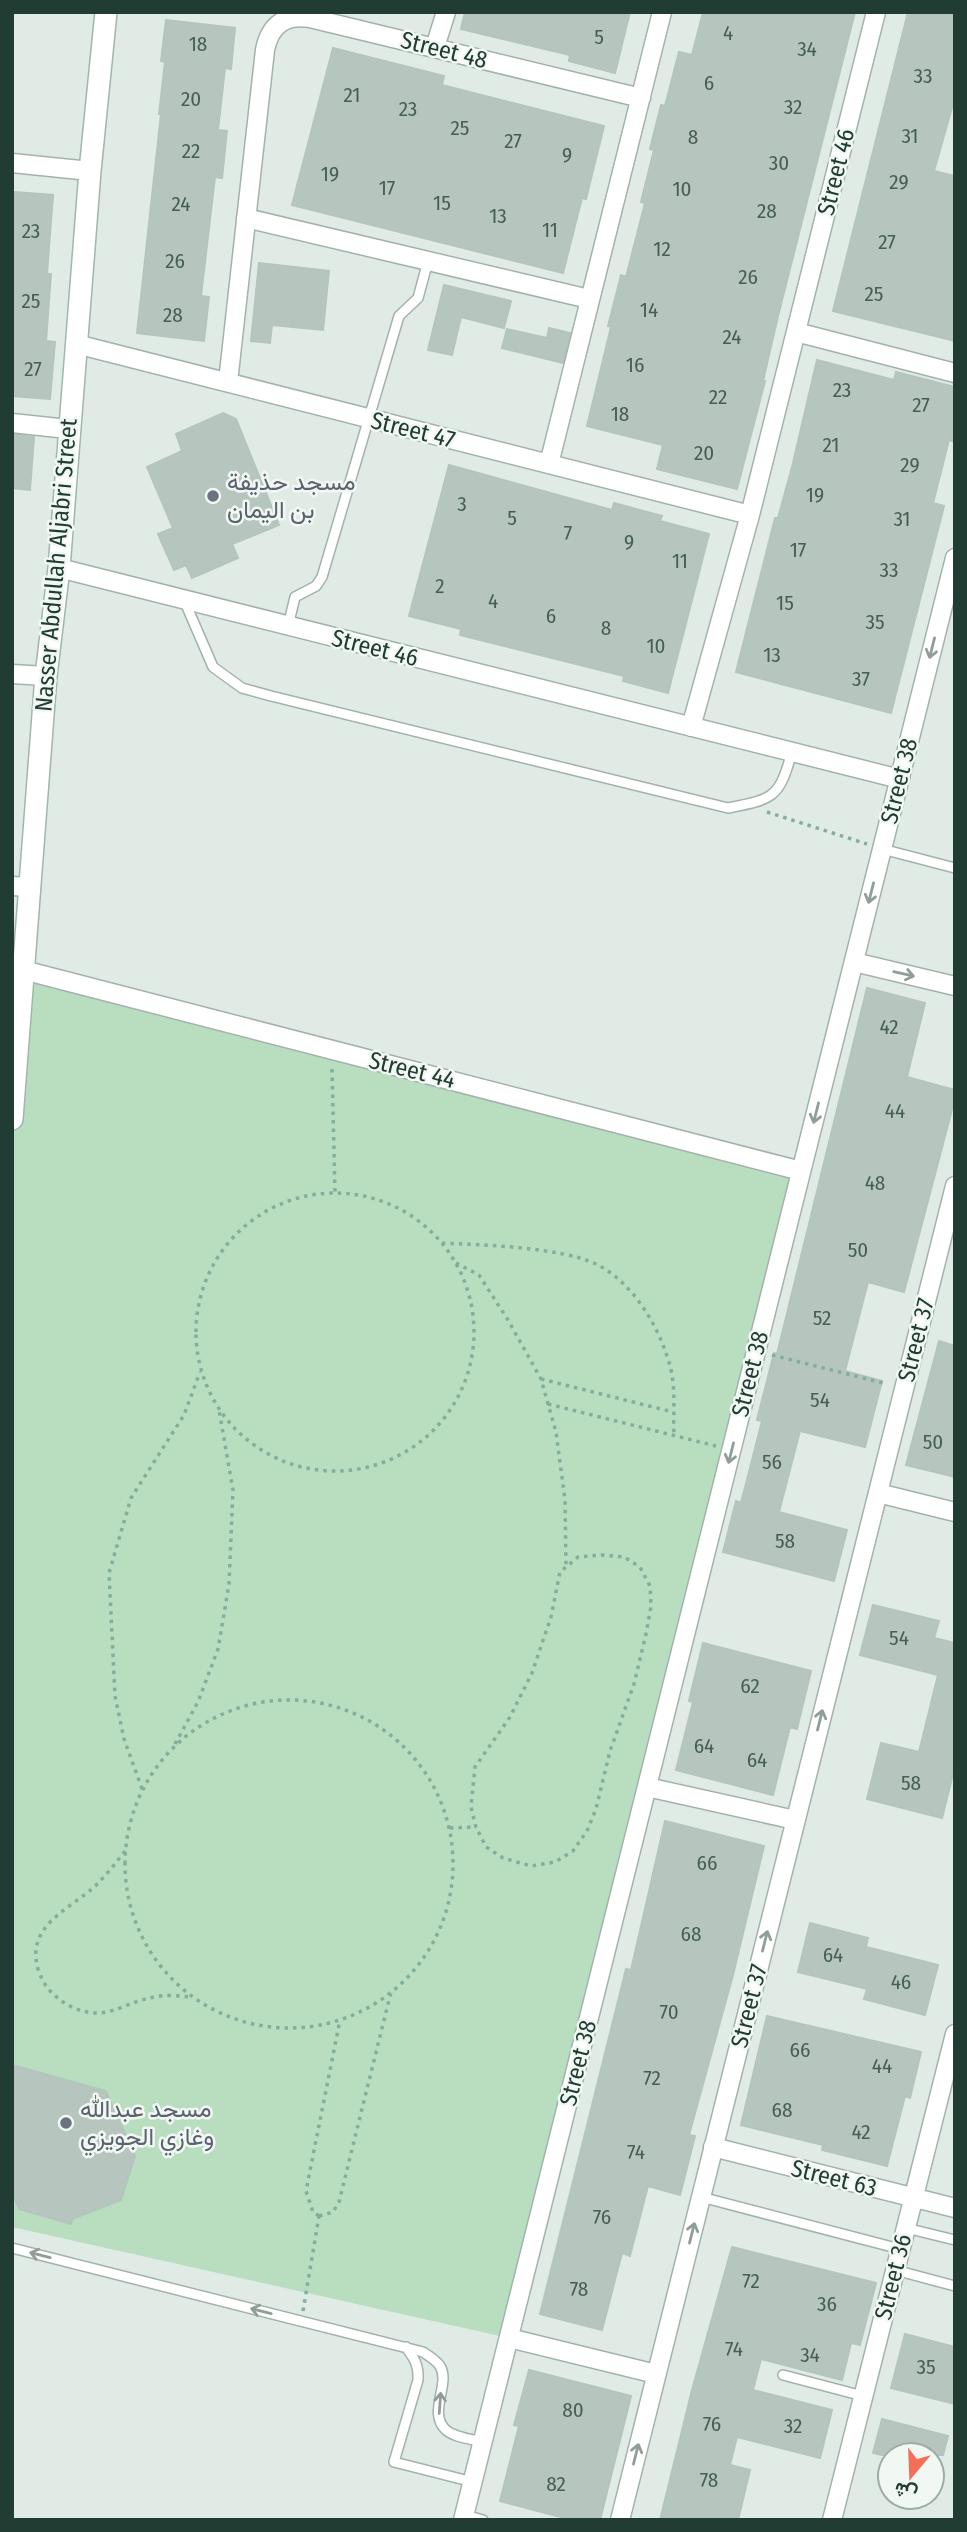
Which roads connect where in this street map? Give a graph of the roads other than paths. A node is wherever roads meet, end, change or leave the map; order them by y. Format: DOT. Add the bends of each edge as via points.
graph roads {
  1 [pos="106,12"];
  2 [pos="446,12"];
  3 [pos="662,12"];
  4 [pos="876,12"];
  5 [pos="435,47"];
  6 [pos="641,98"];
  7 [pos="12,163"];
  8 [pos="90,171"];
  9 [pos="246,218"];
  10 [pos="428,261"];
  11 [pos="589,299"];
  12 [pos="796,332"];
  13 [pos="76,344"];
  14 [pos="955,373"];
  15 [pos="228,382"];
  16 [pos="369,418"];
  17 [pos="12,424"];
  18 [pos="68,429"];
  19 [pos="549,464"];
  20 [pos="750,515"];
  21 [pos="955,558"];
  22 [pos="59,568"];
  23 [pos="184,600"];
  24 [pos="949,602"];
  25 [pos="288,626"];
  26 [pos="12,674"];
  27 [pos="46,676"];
  28 [pos="691,727"];
  29 [pos="792,752"];
  30 [pos="900,779"];
  31 [pos="882,849"];
  32 [pos="955,867"];
  33 [pos="21,887"];
  34 [pos="854,962"];
  35 [pos="23,970"];
  36 [pos="955,986"];
  37 [pos="12,1119"];
  38 [pos="801,1171"];
  39 [pos="955,1186"];
  40 [pos="878,1493"];
  41 [pos="955,1513"];
  42 [pos="647,1787"];
  43 [pos="795,1820"];
  44 [pos="955,2035"];
  45 [pos="713,2147"];
  46 [pos="701,2197"];
  47 [pos="913,2198"];
  48 [pos="955,2208"];
  49 [pos="906,2228"];
  50 [pos="955,2240"];
  51 [pos="12,2248"];
  52 [pos="901,2249"];
  53 [pos="895,2270"];
  54 [pos="955,2286"];
  55 [pos="509,2338"];
  56 [pos="405,2347"];
  57 [pos="656,2374"];
  58 [pos="783,2375"];
  59 [pos="863,2396"];
  60 [pos="483,2442"];
  61 [pos="473,2482"];
  62 [pos="464,2517"];
  63 [pos="483,2520"];
  64 [pos="620,2520"];
  65 [pos="832,2520"];
  1 -- 8 [label="street, Nasser Abdullah Aljabri Street"];
  2 -- 5 [label="street"];
  3 -- 6 [label="street"];
  4 -- 12 [label="street, Street 46"];
  5 -- 6 [label="street, Street 48"];
  5 -- 9 [label="street, Street 48" via="297,16 274,27 265,50"];
  6 -- 11 [label="street"];
  7 -- 8 [label="street"];
  8 -- 13 [label="street, Nasser Abdullah Aljabri Street"];
  9 -- 10 [label="street"];
  9 -- 15 [label="street, Street 48"];
  10 -- 11 [label="street"];
  10 -- 16 [label="lane" via="418,298 399,316"];
  11 -- 19 [label="street"];
  12 -- 14 [label="street"];
  12 -- 20 [label="street, Street 46"];
  13 -- 15 [label="street, Street 47"];
  13 -- 18 [label="street, Nasser Abdullah Aljabri Street"];
  15 -- 16 [label="street, Street 47"];
  16 -- 19 [label="street, Street 47"];
  16 -- 25 [label="lane" via="322,577 316,586 295,597"];
  17 -- 18 [label="street"];
  18 -- 22 [label="street, Nasser Abdullah Aljabri Street"];
  19 -- 20 [label="street, Street 47"];
  20 -- 28 [label="street, Street 46"];
  21 -- 24 [label="street, Street 38"];
  22 -- 23 [label="street, Street 46"];
  22 -- 27 [label="street, Nasser Abdullah Aljabri Street"];
  23 -- 25 [label="street, Street 46"];
  23 -- 29 [label="lane" via="213,667 242,688 728,808 774,795 784,782"];
  24 -- 30 [label="street, Street 38, one-way"];
  25 -- 28 [label="street, Street 46"];
  26 -- 27 [label="street"];
  27 -- 33 [label="street, Nasser Abdullah Aljabri Street"];
  28 -- 29 [label="street, Street 46"];
  29 -- 30 [label="street, Street 46"];
  30 -- 31 [label="street, Street 38"];
  31 -- 32 [label="lane"];
  31 -- 34 [label="street, Street 38, one-way"];
  33 -- 35 [label="street, Nasser Abdullah Aljabri Street"];
  34 -- 36 [label="street, one-way"];
  34 -- 38 [label="street, Street 38, one-way"];
  35 -- 37 [label="street, Nasser Abdullah Aljabri Street"];
  35 -- 38 [label="street, Street 44"];
  38 -- 42 [label="street, Street 38, one-way"];
  39 -- 40 [label="street, Street 37"];
  40 -- 41 [label="street"];
  43 -- 40 [label="street, Street 37, one-way"];
  42 -- 43 [label="street"];
  42 -- 55 [label="street, Street 38"];
  45 -- 43 [label="street, Street 37, one-way"];
  44 -- 47 [label="street, Street 36"];
  45 -- 46 [label="street, Street 37"];
  45 -- 47 [label="street, Street 63"];
  46 -- 52 [label="lane"];
  57 -- 46 [label="street, Street 37, one-way"];
  47 -- 48 [label="street, Street 63"];
  47 -- 49 [label="street, Street 36"];
  49 -- 50 [label="lane"];
  49 -- 52 [label="street, Street 36"];
  56 -- 51 [label="lane, one-way"];
  52 -- 53 [label="street, Street 36"];
  53 -- 54 [label="lane"];
  53 -- 59 [label="street, Street 36"];
  55 -- 57 [label="street"];
  55 -- 60 [label="street, Street 38"];
  60 -- 56 [label="lane, one-way" via="455,2435 442,2425 440,2365 423,2352"];
  56 -- 61 [label="lane" via="415,2359 418,2380 394,2462"];
  64 -- 57 [label="street, Street 37, one-way"];
  58 -- 59 [label="lane"];
  59 -- 65 [label="street, Street 36"];
  60 -- 61 [label="street, Street 38"];
  61 -- 62 [label="street, Street 38"];
  62 -- 63 [label="lane"];
}
